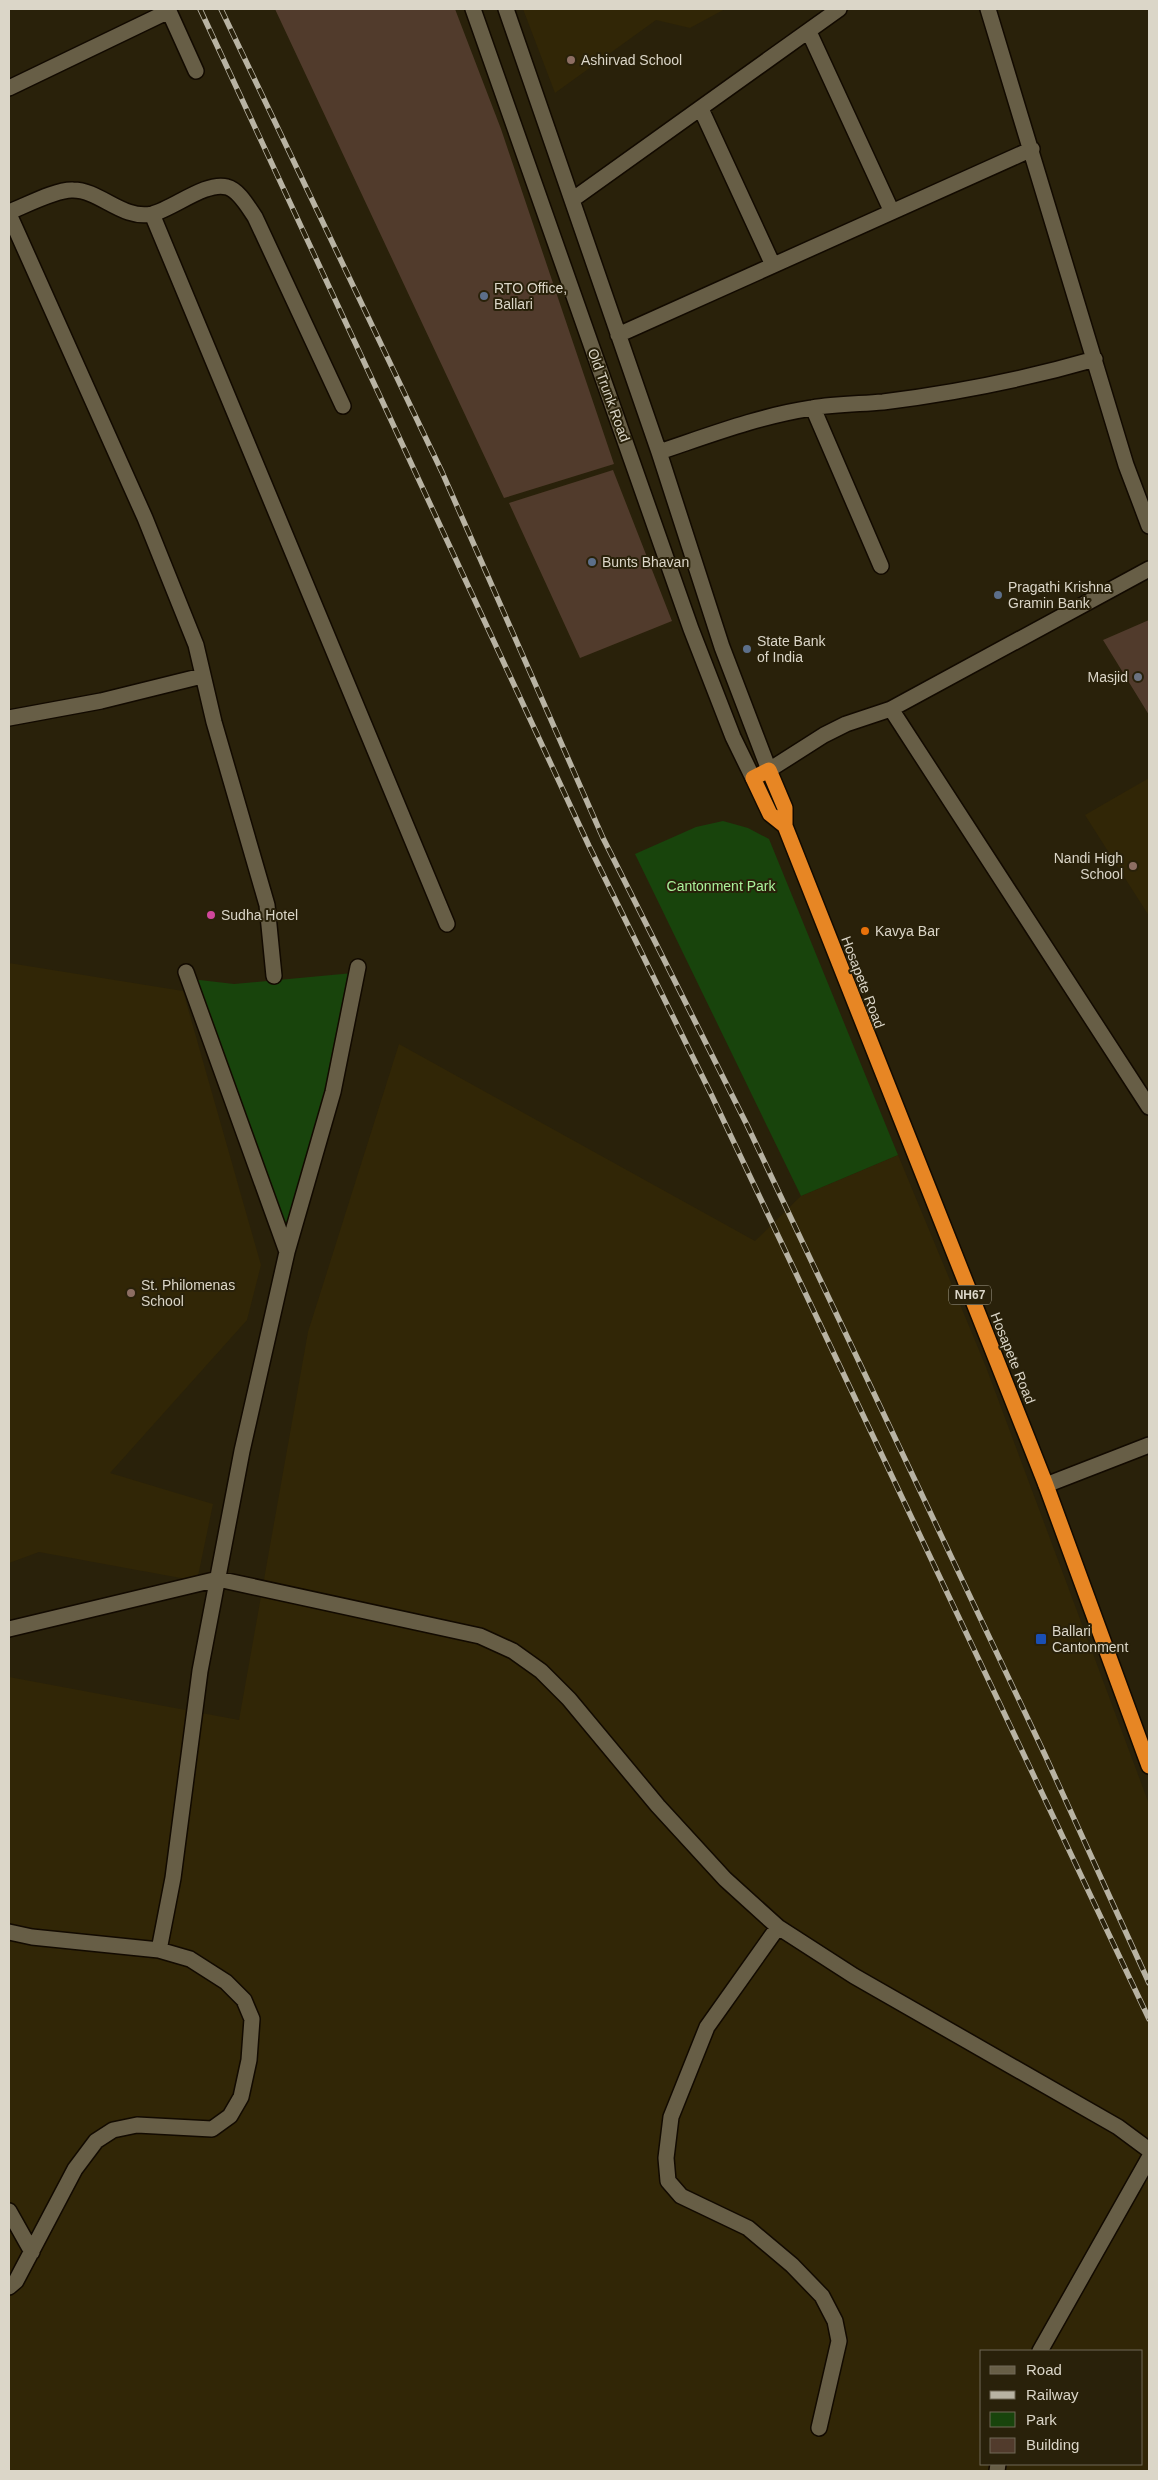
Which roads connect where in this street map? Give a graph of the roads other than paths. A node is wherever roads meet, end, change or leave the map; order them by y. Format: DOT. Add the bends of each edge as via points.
graph roads {
  1 [pos="474,9"];
  2 [pos="506,9"];
  3 [pos="839,9"];
  4 [pos="988,9"];
  5 [pos="169,10"];
  6 [pos="808,32"];
  7 [pos="196,71"];
  8 [pos="9,88"];
  9 [pos="701,108"];
  10 [pos="1032,149"];
  11 [pos="572,200"];
  12 [pos="892,212"];
  13 [pos="9,213"];
  14 [pos="152,214"];
  15 [pos="773,266"];
  16 [pos="618,335"];
  17 [pos="1095,359"];
  18 [pos="343,406"];
  19 [pos="813,408"];
  20 [pos="659,452"];
  21 [pos="1149,526"];
  22 [pos="881,566"];
  23 [pos="1149,569"];
  24 [pos="202,676"];
  25 [pos="891,709"];
  26 [pos="9,718"];
  27 [pos="769,770"];
  28 [pos="753,778"];
  29 [pos="784,826"];
  30 [pos="447,924"];
  31 [pos="358,967"];
  32 [pos="186,972"];
  33 [pos="274,976"];
  34 [pos="1149,1107"];
  35 [pos="286,1252"];
  36 [pos="1149,1445"];
  37 [pos="1046,1485"];
  38 [pos="218,1579"];
  39 [pos="9,1629"];
  40 [pos="1149,1766"];
  41 [pos="778,1927"];
  42 [pos="9,1932"];
  43 [pos="159,1950"];
  44 [pos="1149,2150"];
  45 [pos="1149,2158"];
  46 [pos="9,2211"];
  47 [pos="32,2252"];
  48 [pos="9,2287"];
  49 [pos="1041,2350"];
  50 [pos="819,2428"];
  1 -- 28 [label="street, Old Trunk Road" via="691,629 733,737"];
  2 -- 11 [label="street, Old Trunk Road"];
  3 -- 6 [label="street"];
  4 -- 10 [label="street"];
  5 -- 7 [label="street"];
  5 -- 8 [label="street"];
  6 -- 9 [label="street"];
  6 -- 12 [label="street"];
  9 -- 11 [label="street"];
  9 -- 15 [label="street"];
  10 -- 12 [label="street"];
  10 -- 17 [label="street"];
  11 -- 16 [label="street, Old Trunk Road"];
  12 -- 15 [label="street"];
  13 -- 14 [label="street" via="57,193 74,190 130,213"];
  13 -- 24 [label="street" via="145,518 196,645"];
  14 -- 18 [label="street" via="216,186 228,187 243,199 255,217"];
  14 -- 30 [label="street"];
  15 -- 16 [label="street"];
  16 -- 20 [label="street, Old Trunk Road"];
  17 -- 19 [label="street" via="1050,372 940,393"];
  17 -- 21 [label="street" via="1126,465"];
  19 -- 20 [label="street" via="763,418"];
  19 -- 22 [label="street"];
  20 -- 27 [label="street, Old Trunk Road" via="722,647"];
  23 -- 25 [label="street"];
  24 -- 26 [label="street" via="101,701"];
  24 -- 33 [label="street" via="267,905"];
  25 -- 27 [label="street" via="831,731"];
  25 -- 34 [label="street"];
  27 -- 28 [label="highway"];
  27 -- 29 [label="highway, Hosapete Road / NH67" via="785,808"];
  28 -- 29 [label="highway, Hosapete Road / NH67" via="770,814"];
  29 -- 37 [label="highway, Hosapete Road / NH67"];
  31 -- 35 [label="street" via="333,1092"];
  32 -- 35 [label="street"];
  35 -- 38 [label="street" via="242,1451"];
  36 -- 37 [label="street"];
  37 -- 40 [label="highway, Hosapete Road / NH67"];
  38 -- 39 [label="street"];
  38 -- 41 [label="street" via="480,1636 513,1651 541,1671 569,1698 658,1806 725,1879"];
  38 -- 43 [label="street" via="200,1671"];
  41 -- 44 [label="street" via="854,1976 1118,2127"];
  41 -- 50 [label="street" via="707,2027 671,2116 666,2158 668,2181 681,2196 748,2228 822,2296 835,2321 839,2341"];
  42 -- 43 [label="street"];
  43 -- 47 [label="street" via="190,1959 226,1982 244,2000 252,2019 250,2060 241,2097 230,2116 212,2129 137,2125 114,2130 96,2141 75,2169"];
  45 -- 49 [label="street"];
  46 -- 47 [label="street"];
  47 -- 48 [label="street" via="16,2281"];
}
